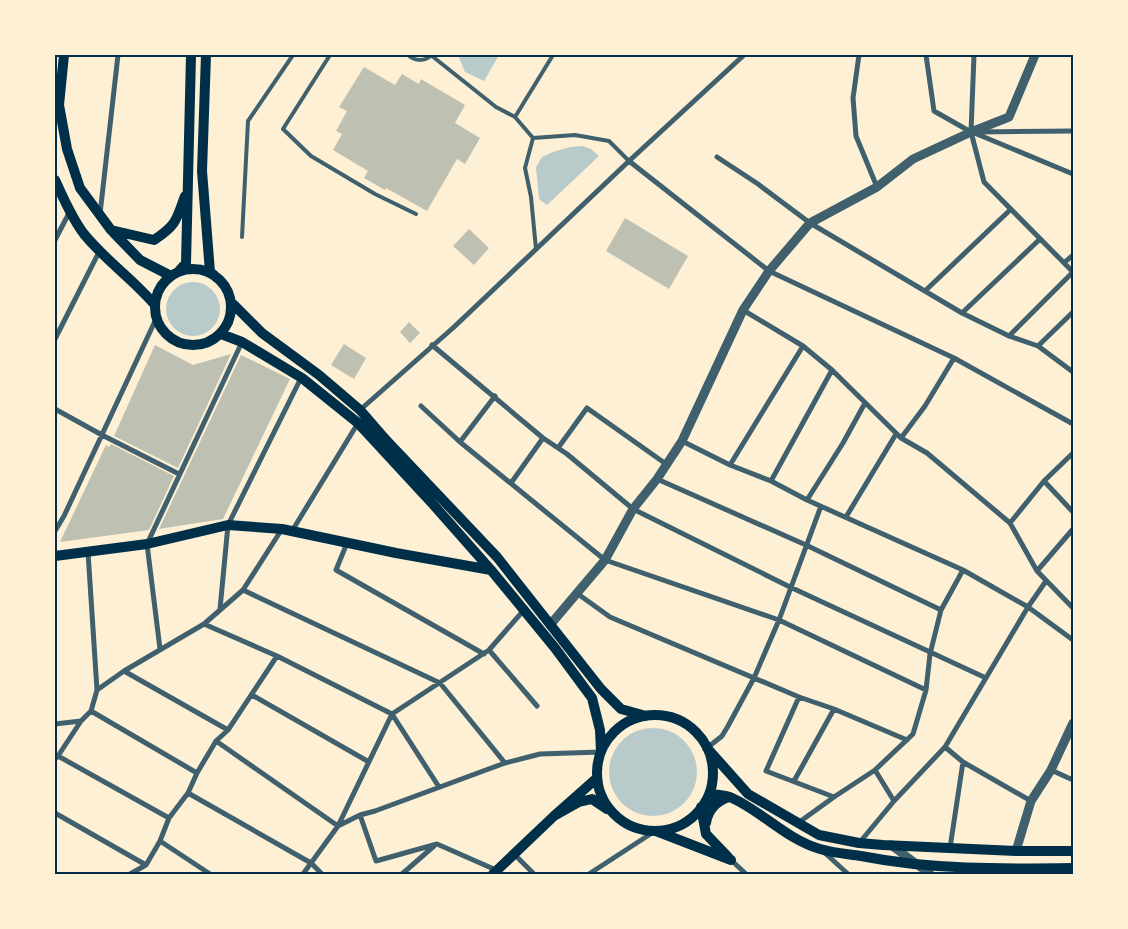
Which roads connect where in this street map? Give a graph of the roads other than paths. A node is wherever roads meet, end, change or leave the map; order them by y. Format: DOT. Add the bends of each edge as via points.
graph roads {
  1 [pos="64,55"];
  2 [pos="118,55"];
  3 [pos="192,55"];
  4 [pos="206,55"];
  5 [pos="293,55"];
  6 [pos="330,55"];
  7 [pos="408,55"];
  8 [pos="432,55"];
  9 [pos="553,55"];
  10 [pos="744,55"];
  11 [pos="859,55"];
  12 [pos="926,55"];
  13 [pos="974,55"];
  14 [pos="1035,55"];
  15 [pos="514,117"];
  16 [pos="971,132"];
  17 [pos="1073,132"];
  18 [pos="533,138"];
  19 [pos="717,157"];
  20 [pos="629,161"];
  21 [pos="1073,174"];
  22 [pos="55,180"];
  23 [pos="189,185"];
  24 [pos="877,187"];
  25 [pos="1010,210"];
  26 [pos="69,213"];
  27 [pos="100,214"];
  28 [pos="416,214"];
  29 [pos="810,223"];
  30 [pos="111,230"];
  31 [pos="242,237"];
  32 [pos="1040,239"];
  33 [pos="55,240"];
  34 [pos="536,249"];
  35 [pos="100,250"];
  36 [pos="1073,254"];
  37 [pos="1064,263"];
  38 [pos="769,270"];
  39 [pos="1073,272"];
  40 [pos="174,274"];
  41 [pos="214,275"];
  42 [pos="926,291"];
  43 [pos="231,302"];
  44 [pos="155,305"];
  45 [pos="743,310"];
  46 [pos="1073,312"];
  47 [pos="962,313"];
  48 [pos="156,319"];
  49 [pos="221,334"];
  50 [pos="1009,336"];
  51 [pos="55,339"];
  52 [pos="242,342"];
  53 [pos="432,345"];
  54 [pos="803,346"];
  55 [pos="1038,346"];
  56 [pos="954,358"];
  57 [pos="832,370"];
  58 [pos="1073,372"];
  59 [pos="302,378"];
  60 [pos="495,396"];
  61 [pos="865,403"];
  62 [pos="421,406"];
  63 [pos="55,409"];
  64 [pos="360,410"];
  65 [pos="358,423"];
  66 [pos="1073,424"];
  67 [pos="896,434"];
  68 [pos="102,435"];
  69 [pos="543,438"];
  70 [pos="901,438"];
  71 [pos="682,441"];
  72 [pos="460,442"];
  73 [pos="558,448"];
  74 [pos="1073,453"];
  75 [pos="666,464"];
  76 [pos="730,465"];
  77 [pos="179,474"];
  78 [pos="657,479"];
  79 [pos="771,481"];
  80 [pos="1044,481"];
  81 [pos="511,483"];
  82 [pos="807,500"];
  83 [pos="821,506"];
  84 [pos="633,509"];
  85 [pos="1073,512"];
  86 [pos="846,516"];
  87 [pos="1010,523"];
  88 [pos="228,525"];
  89 [pos="1073,529"];
  90 [pos="287,530"];
  91 [pos="55,531"];
  92 [pos="348,542"];
  93 [pos="147,544"];
  94 [pos="806,545"];
  95 [pos="88,552"];
  96 [pos="55,556"];
  97 [pos="605,560"];
  98 [pos="491,570"];
  99 [pos="963,570"];
  100 [pos="1037,571"];
  101 [pos="1046,581"];
  102 [pos="790,587"];
  103 [pos="243,590"];
  104 [pos="578,594"];
  105 [pos="1028,607"];
  106 [pos="1073,607"];
  107 [pos="220,609"];
  108 [pos="941,610"];
  109 [pos="524,611"];
  110 [pos="779,620"];
  111 [pos="204,624"];
  112 [pos="550,625"];
  113 [pos="1073,640"];
  114 [pos="160,649"];
  115 [pos="487,652"];
  116 [pos="930,654"];
  117 [pos="277,656"];
  118 [pos="124,671"];
  119 [pos="754,678"];
  120 [pos="986,678"];
  121 [pos="440,683"];
  122 [pos="98,690"];
  123 [pos="926,690"];
  124 [pos="252,695"];
  125 [pos="799,697"];
  126 [pos="537,706"];
  127 [pos="834,709"];
  128 [pos="91,711"];
  129 [pos="392,714"];
  130 [pos="646,716"];
  131 [pos="81,721"];
  132 [pos="55,724"];
  133 [pos="1073,724"];
  134 [pos="228,730"];
  135 [pos="907,740"];
  136 [pos="216,741"];
  137 [pos="945,747"];
  138 [pos="707,748"];
  139 [pos="601,752"];
  140 [pos="57,758"];
  141 [pos="369,762"];
  142 [pos="964,762"];
  143 [pos="505,764"];
  144 [pos="875,770"];
  145 [pos="1051,770"];
  146 [pos="197,773"];
  147 [pos="597,778"];
  148 [pos="1073,780"];
  149 [pos="794,782"];
  150 [pos="439,787"];
  151 [pos="188,793"];
  152 [pos="730,797"];
  153 [pos="834,797"];
  154 [pos="894,801"];
  155 [pos="1031,801"];
  156 [pos="703,804"];
  157 [pos="55,813"];
  158 [pos="613,814"];
  159 [pos="360,815"];
  160 [pos="554,816"];
  161 [pos="170,818"];
  162 [pos="798,824"];
  163 [pos="338,826"];
  164 [pos="655,831"];
  165 [pos="706,834"];
  166 [pos="160,841"];
  167 [pos="859,843"];
  168 [pos="436,844"];
  169 [pos="891,845"];
  170 [pos="820,849"];
  171 [pos="950,849"];
  172 [pos="1016,851"];
  173 [pos="1073,851"];
  174 [pos="515,854"];
  175 [pos="731,860"];
  176 [pos="311,863"];
  177 [pos="146,865"];
  178 [pos="918,865"];
  179 [pos="1073,868"];
  180 [pos="494,872"];
  181 [pos="990,872"];
  182 [pos="130,874"];
  183 [pos="210,874"];
  184 [pos="303,874"];
  185 [pos="322,874"];
  186 [pos="402,874"];
  187 [pos="534,874"];
  188 [pos="589,874"];
  189 [pos="746,874"];
  190 [pos="848,874"];
  191 [pos="930,874"];
  1 -- 27 [label="main road" via="59,105 67,150 80,188"];
  2 -- 27 [label="street"];
  3 -- 23 [label="main road"];
  4 -- 41 [label="main road" via="202,171 210,272"];
  5 -- 31 [label="lane" via="248,121"];
  6 -- 28 [label="lane" via="283,129 311,156"];
  7 -- 8 [label="lane" via="416,60"];
  8 -- 15 [label="lane" via="496,107"];
  9 -- 15 [label="lane"];
  10 -- 20 [label="street"];
  11 -- 24 [label="street" via="853,98 856,136"];
  12 -- 16 [label="street" via="934,111"];
  13 -- 16 [label="street"];
  14 -- 16 [label="street" via="1009,117"];
  15 -- 18 [label="lane"];
  16 -- 17 [label="street"];
  16 -- 21 [label="street"];
  16 -- 24 [label="street" via="913,159"];
  16 -- 25 [label="street" via="984,182"];
  18 -- 20 [label="lane" via="575,134 609,141"];
  18 -- 34 [label="lane" via="525,168"];
  19 -- 29 [label="street"];
  20 -- 34 [label="street"];
  20 -- 38 [label="street"];
  22 -- 26 [label="main road"];
  23 -- 30 [label="main road" via="176,222 154,240"];
  23 -- 40 [label="main road" via="186,263"];
  24 -- 29 [label="street"];
  25 -- 32 [label="street"];
  25 -- 42 [label="street"];
  26 -- 33 [label="street"];
  26 -- 35 [label="main road"];
  27 -- 30 [label="main road"];
  29 -- 38 [label="street"];
  29 -- 42 [label="street"];
  30 -- 40 [label="main road" via="140,260"];
  32 -- 37 [label="street"];
  32 -- 47 [label="street"];
  34 -- 53 [label="street"];
  35 -- 44 [label="main road"];
  35 -- 51 [label="street"];
  36 -- 37 [label="street"];
  37 -- 39 [label="street"];
  38 -- 45 [label="street"];
  38 -- 56 [label="street"];
  39 -- 50 [label="street"];
  40 -- 41 [label="main road" via="196,269"];
  40 -- 44 [label="main road" via="163,284"];
  41 -- 43 [label="main road" via="225,286"];
  42 -- 47 [label="street"];
  43 -- 49 [label="main road" via="229,322"];
  43 -- 64 [label="main road" via="262,333"];
  44 -- 48 [label="main road"];
  45 -- 54 [label="street"];
  45 -- 71 [label="street"];
  46 -- 55 [label="street"];
  47 -- 50 [label="street"];
  48 -- 49 [label="main road" via="162,330 181,344 204,344"];
  48 -- 68 [label="street"];
  49 -- 52 [label="main road"];
  50 -- 55 [label="street"];
  52 -- 59 [label="main road"];
  52 -- 77 [label="street"];
  53 -- 60 [label="street"];
  53 -- 64 [label="street"];
  54 -- 57 [label="street"];
  54 -- 76 [label="street"];
  55 -- 58 [label="street"];
  56 -- 66 [label="street"];
  56 -- 70 [label="street"];
  57 -- 61 [label="street"];
  57 -- 79 [label="street"];
  59 -- 65 [label="main road"];
  59 -- 88 [label="street"];
  60 -- 69 [label="street"];
  60 -- 72 [label="street"];
  61 -- 67 [label="street"];
  61 -- 82 [label="street"];
  62 -- 72 [label="street"];
  63 -- 68 [label="street"];
  64 -- 112 [label="main road" via="496,557"];
  65 -- 90 [label="street"];
  65 -- 98 [label="main road"];
  67 -- 70 [label="street"];
  67 -- 86 [label="street"];
  68 -- 77 [label="street"];
  68 -- 91 [label="street"];
  69 -- 73 [label="street"];
  69 -- 81 [label="street"];
  70 -- 87 [label="street" via="927,453"];
  71 -- 75 [label="street"];
  71 -- 76 [label="street"];
  72 -- 81 [label="street"];
  73 -- 75 [label="street" via="587,408"];
  73 -- 84 [label="street"];
  74 -- 80 [label="street"];
  75 -- 78 [label="street"];
  76 -- 79 [label="street"];
  77 -- 93 [label="street"];
  78 -- 84 [label="street"];
  78 -- 94 [label="street"];
  79 -- 82 [label="street"];
  80 -- 85 [label="street"];
  80 -- 87 [label="street"];
  81 -- 97 [label="street"];
  82 -- 83 [label="street"];
  83 -- 86 [label="street"];
  83 -- 94 [label="street"];
  84 -- 97 [label="street"];
  84 -- 102 [label="street"];
  86 -- 99 [label="street"];
  87 -- 100 [label="street"];
  88 -- 90 [label="main road"];
  88 -- 93 [label="main road"];
  88 -- 107 [label="street"];
  89 -- 100 [label="street"];
  90 -- 92 [label="main road"];
  90 -- 103 [label="street"];
  92 -- 98 [label="main road"];
  92 -- 115 [label="street" via="336,570"];
  93 -- 95 [label="main road"];
  93 -- 114 [label="street"];
  94 -- 102 [label="street"];
  94 -- 108 [label="street"];
  95 -- 96 [label="main road"];
  95 -- 122 [label="street"];
  97 -- 104 [label="street"];
  97 -- 110 [label="street"];
  98 -- 109 [label="main road"];
  99 -- 105 [label="street"];
  99 -- 108 [label="street"];
  100 -- 101 [label="street"];
  101 -- 105 [label="street"];
  101 -- 106 [label="street"];
  102 -- 110 [label="street"];
  102 -- 116 [label="street"];
  103 -- 107 [label="street"];
  103 -- 121 [label="street"];
  104 -- 112 [label="street"];
  104 -- 119 [label="street" via="610,617"];
  105 -- 113 [label="street"];
  105 -- 120 [label="street"];
  107 -- 111 [label="street"];
  108 -- 116 [label="street"];
  109 -- 115 [label="street"];
  109 -- 139 [label="main road" via="592,698 600,730"];
  110 -- 119 [label="street"];
  110 -- 123 [label="street"];
  111 -- 114 [label="street"];
  111 -- 117 [label="street"];
  112 -- 130 [label="main road" via="601,690 621,709"];
  114 -- 118 [label="street"];
  115 -- 121 [label="street"];
  115 -- 126 [label="street"];
  116 -- 120 [label="street"];
  116 -- 123 [label="street"];
  117 -- 124 [label="street"];
  117 -- 129 [label="street"];
  118 -- 122 [label="street"];
  118 -- 134 [label="street"];
  119 -- 125 [label="street"];
  119 -- 138 [label="street" via="722,736"];
  120 -- 137 [label="street"];
  121 -- 129 [label="street"];
  121 -- 143 [label="street"];
  122 -- 128 [label="street"];
  123 -- 135 [label="street" via="913,734"];
  124 -- 134 [label="street"];
  124 -- 141 [label="street"];
  125 -- 127 [label="street"];
  125 -- 149 [label="street" via="766,771"];
  127 -- 135 [label="street"];
  127 -- 149 [label="street"];
  128 -- 131 [label="street"];
  128 -- 146 [label="street"];
  129 -- 141 [label="street"];
  129 -- 150 [label="street"];
  130 -- 138 [label="main road" via="667,717 685,724"];
  130 -- 139 [label="main road" via="614,732"];
  131 -- 132 [label="street"];
  131 -- 140 [label="street"];
  133 -- 145 [label="street"];
  134 -- 136 [label="street"];
  135 -- 144 [label="street"];
  136 -- 146 [label="street"];
  136 -- 163 [label="street"];
  137 -- 142 [label="street"];
  137 -- 154 [label="street"];
  138 -- 156 [label="main road" via="712,778"];
  138 -- 162 [label="main road" via="748,794"];
  139 -- 143 [label="street" via="540,754"];
  139 -- 147 [label="main road"];
  140 -- 161 [label="street"];
  141 -- 163 [label="street"];
  142 -- 155 [label="street"];
  142 -- 171 [label="street"];
  143 -- 150 [label="street"];
  144 -- 153 [label="street"];
  144 -- 154 [label="street"];
  145 -- 148 [label="street"];
  145 -- 155 [label="street"];
  146 -- 151 [label="street"];
  147 -- 158 [label="main road" via="602,797"];
  147 -- 160 [label="main road"];
  149 -- 153 [label="street"];
  150 -- 159 [label="street"];
  151 -- 161 [label="street"];
  151 -- 176 [label="street"];
  152 -- 156 [label="main road" via="713,794"];
  152 -- 165 [label="main road" via="719,800 707,815"];
  152 -- 170 [label="main road" via="784,832"];
  153 -- 162 [label="street"];
  154 -- 167 [label="street"];
  155 -- 172 [label="street"];
  156 -- 164 [label="main road" via="683,824"];
  156 -- 165 [label="main road"];
  157 -- 177 [label="street"];
  158 -- 160 [label="main road" via="592,799 579,802"];
  158 -- 164 [label="main road" via="634,827"];
  159 -- 163 [label="street"];
  159 -- 168 [label="street" via="376,861"];
  160 -- 174 [label="main road"];
  161 -- 166 [label="street"];
  162 -- 167 [label="main road" via="820,835"];
  163 -- 176 [label="street"];
  164 -- 175 [label="main road"];
  164 -- 188 [label="street"];
  165 -- 175 [label="main road"];
  166 -- 177 [label="street"];
  166 -- 183 [label="street"];
  167 -- 169 [label="main road"];
  168 -- 180 [label="street"];
  168 -- 186 [label="street"];
  169 -- 171 [label="main road"];
  169 -- 178 [label="street"];
  170 -- 178 [label="main road"];
  170 -- 190 [label="street"];
  171 -- 172 [label="main road"];
  172 -- 173 [label="main road"];
  174 -- 180 [label="main road"];
  174 -- 187 [label="street"];
  175 -- 189 [label="street"];
  176 -- 184 [label="street"];
  176 -- 185 [label="street"];
  177 -- 182 [label="street"];
  178 -- 181 [label="main road"];
  178 -- 191 [label="street"];
  179 -- 181 [label="main road"];
}
